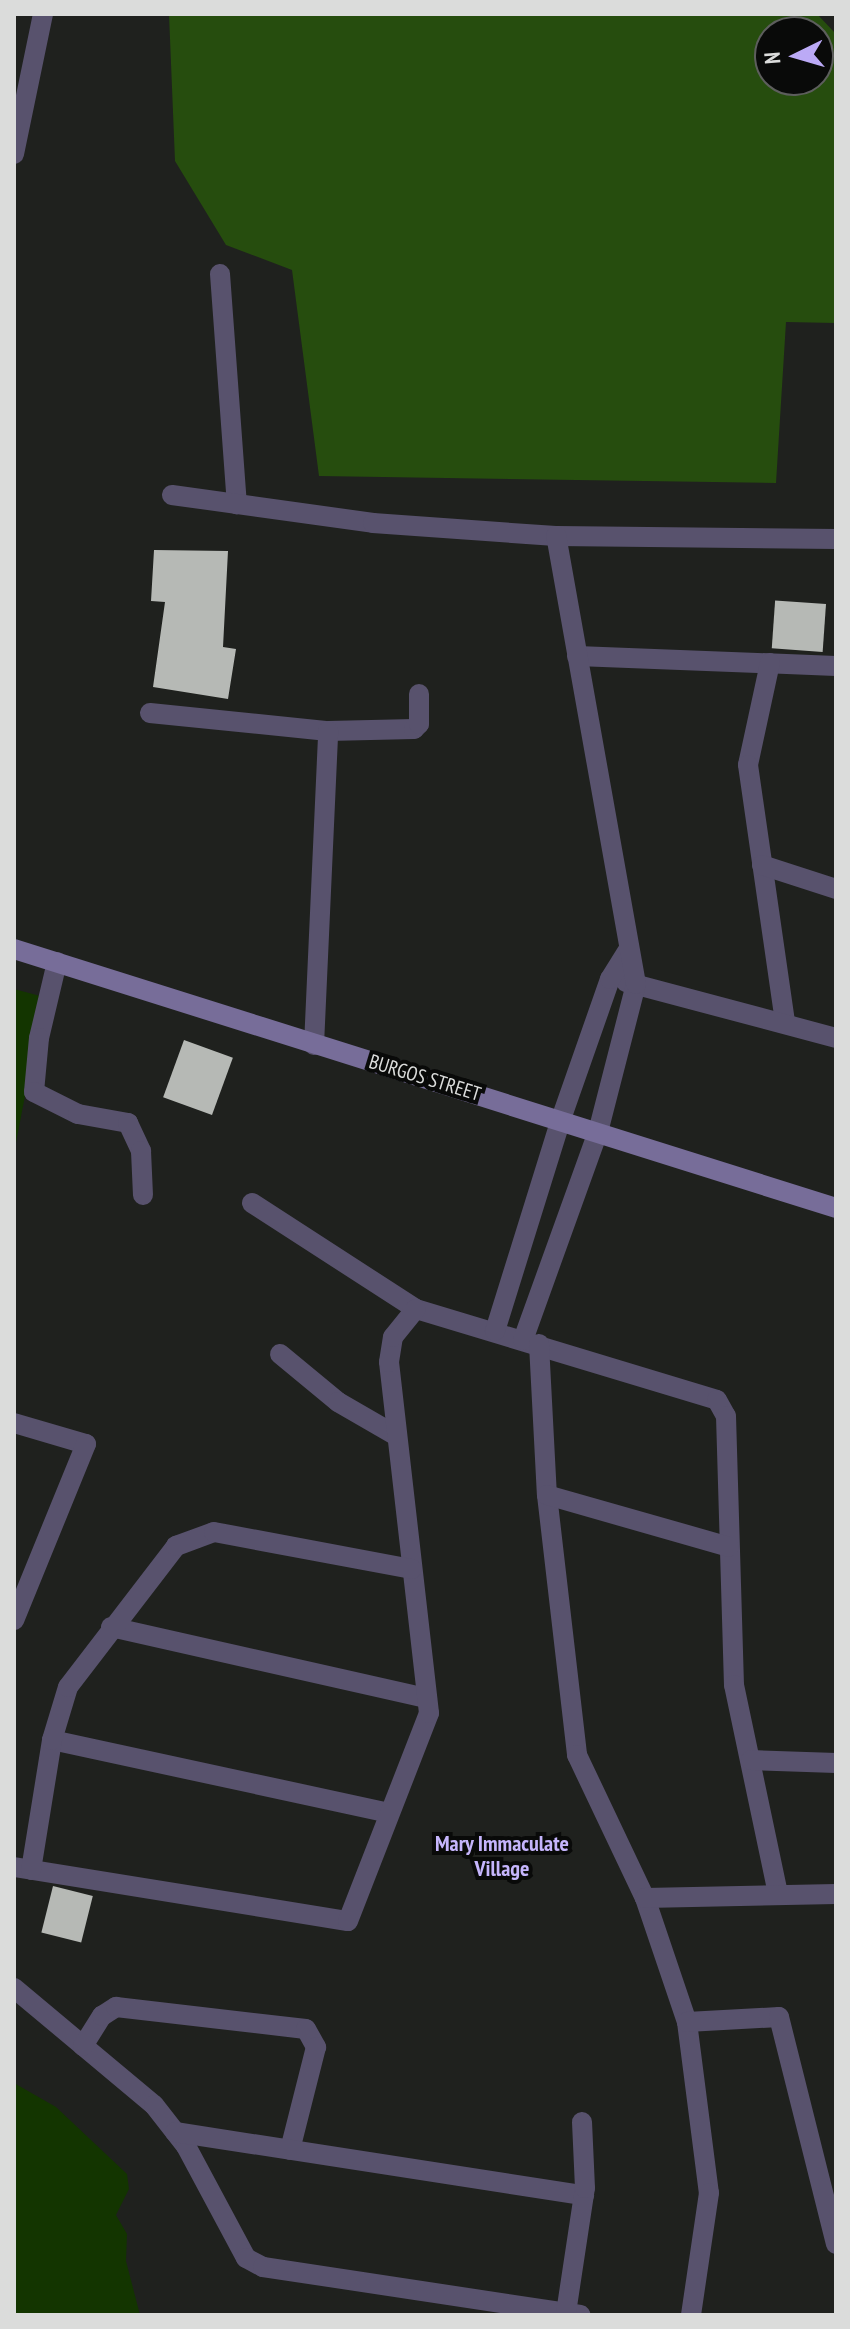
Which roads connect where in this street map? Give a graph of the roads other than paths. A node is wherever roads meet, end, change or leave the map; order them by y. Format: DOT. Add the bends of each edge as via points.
graph roads {
  1 [pos="43,14"];
  2 [pos="14,154"];
  3 [pos="220,274"];
  4 [pos="172,495"];
  5 [pos="237,504"];
  6 [pos="556,536"];
  7 [pos="836,539"];
  8 [pos="577,656"];
  9 [pos="770,663"];
  10 [pos="836,666"];
  11 [pos="419,694"];
  12 [pos="150,713"];
  13 [pos="328,731"];
  14 [pos="762,865"];
  15 [pos="836,889"];
  16 [pos="14,949"];
  17 [pos="627,952"];
  18 [pos="57,962"];
  19 [pos="610,979"];
  20 [pos="636,984"];
  21 [pos="785,1022"];
  22 [pos="836,1038"];
  23 [pos="314,1045"];
  24 [pos="561,1119"];
  25 [pos="598,1132"];
  26 [pos="143,1195"];
  27 [pos="252,1203"];
  28 [pos="836,1208"];
  29 [pos="416,1309"];
  30 [pos="495,1331"];
  31 [pos="531,1342"];
  32 [pos="280,1354"];
  33 [pos="14,1423"];
  34 [pos="397,1436"];
  35 [pos="547,1495"];
  36 [pos="729,1547"];
  37 [pos="412,1569"];
  38 [pos="14,1620"];
  39 [pos="111,1627"];
  40 [pos="427,1698"];
  41 [pos="52,1740"];
  42 [pos="751,1760"];
  43 [pos="836,1763"];
  44 [pos="389,1813"];
  45 [pos="23,1869"];
  46 [pos="778,1894"];
  47 [pos="836,1894"];
  48 [pos="645,1898"];
  49 [pos="14,1988"];
  50 [pos="687,2022"];
  51 [pos="83,2046"];
  52 [pos="582,2122"];
  53 [pos="175,2132"];
  54 [pos="290,2150"];
  55 [pos="584,2195"];
  56 [pos="836,2244"];
  57 [pos="573,2314"];
  58 [pos="691,2315"];
  1 -- 2 [label="street"];
  3 -- 5 [label="street"];
  4 -- 5 [label="street"];
  5 -- 6 [label="street" via="373,523"];
  6 -- 7 [label="street"];
  6 -- 8 [label="street"];
  8 -- 9 [label="street"];
  8 -- 17 [label="street" via="625,916"];
  9 -- 10 [label="street"];
  9 -- 14 [label="street" via="748,765"];
  11 -- 13 [label="street" via="419,724 414,729"];
  12 -- 13 [label="street"];
  13 -- 23 [label="street"];
  14 -- 15 [label="street"];
  14 -- 21 [label="street"];
  16 -- 18 [label="street, BURGOS STREET"];
  17 -- 19 [label="street"];
  17 -- 20 [label="street"];
  18 -- 23 [label="street, BURGOS STREET"];
  18 -- 26 [label="street" via="39,1038 34,1092 78,1114 128,1123 138,1134"];
  19 -- 20 [label="street"];
  19 -- 24 [label="street"];
  20 -- 21 [label="street"];
  20 -- 25 [label="street"];
  21 -- 22 [label="street"];
  23 -- 24 [label="street, BURGOS STREET"];
  24 -- 25 [label="street, BURGOS STREET"];
  24 -- 30 [label="street"];
  25 -- 28 [label="street, BURGOS STREET"];
  25 -- 31 [label="street"];
  27 -- 29 [label="street"];
  29 -- 30 [label="street"];
  29 -- 34 [label="street" via="393,1337 389,1362"];
  30 -- 31 [label="street"];
  31 -- 35 [label="street"];
  31 -- 36 [label="street" via="717,1400 726,1416"];
  32 -- 34 [label="street" via="338,1402"];
  33 -- 38 [label="street" via="86,1444"];
  34 -- 37 [label="street"];
  35 -- 36 [label="street"];
  35 -- 48 [label="street" via="577,1755"];
  36 -- 42 [label="street" via="734,1685"];
  37 -- 39 [label="street" via="214,1532 176,1546"];
  37 -- 40 [label="street"];
  39 -- 40 [label="street"];
  39 -- 41 [label="street" via="68,1687"];
  40 -- 44 [label="street" via="429,1713"];
  41 -- 44 [label="street"];
  41 -- 45 [label="street"];
  42 -- 43 [label="street"];
  42 -- 46 [label="street"];
  44 -- 45 [label="street" via="348,1921"];
  46 -- 47 [label="street"];
  46 -- 48 [label="street"];
  48 -- 50 [label="street"];
  49 -- 51 [label="street"];
  50 -- 56 [label="street" via="779,2017"];
  50 -- 58 [label="street" via="709,2193"];
  51 -- 53 [label="street" via="154,2105"];
  51 -- 54 [label="street" via="102,2016 116,2007 306,2029 316,2047"];
  52 -- 55 [label="street"];
  53 -- 54 [label="street"];
  53 -- 57 [label="street" via="235,2242 246,2258 263,2267"];
  54 -- 55 [label="street"];
  55 -- 57 [label="street"];
}
